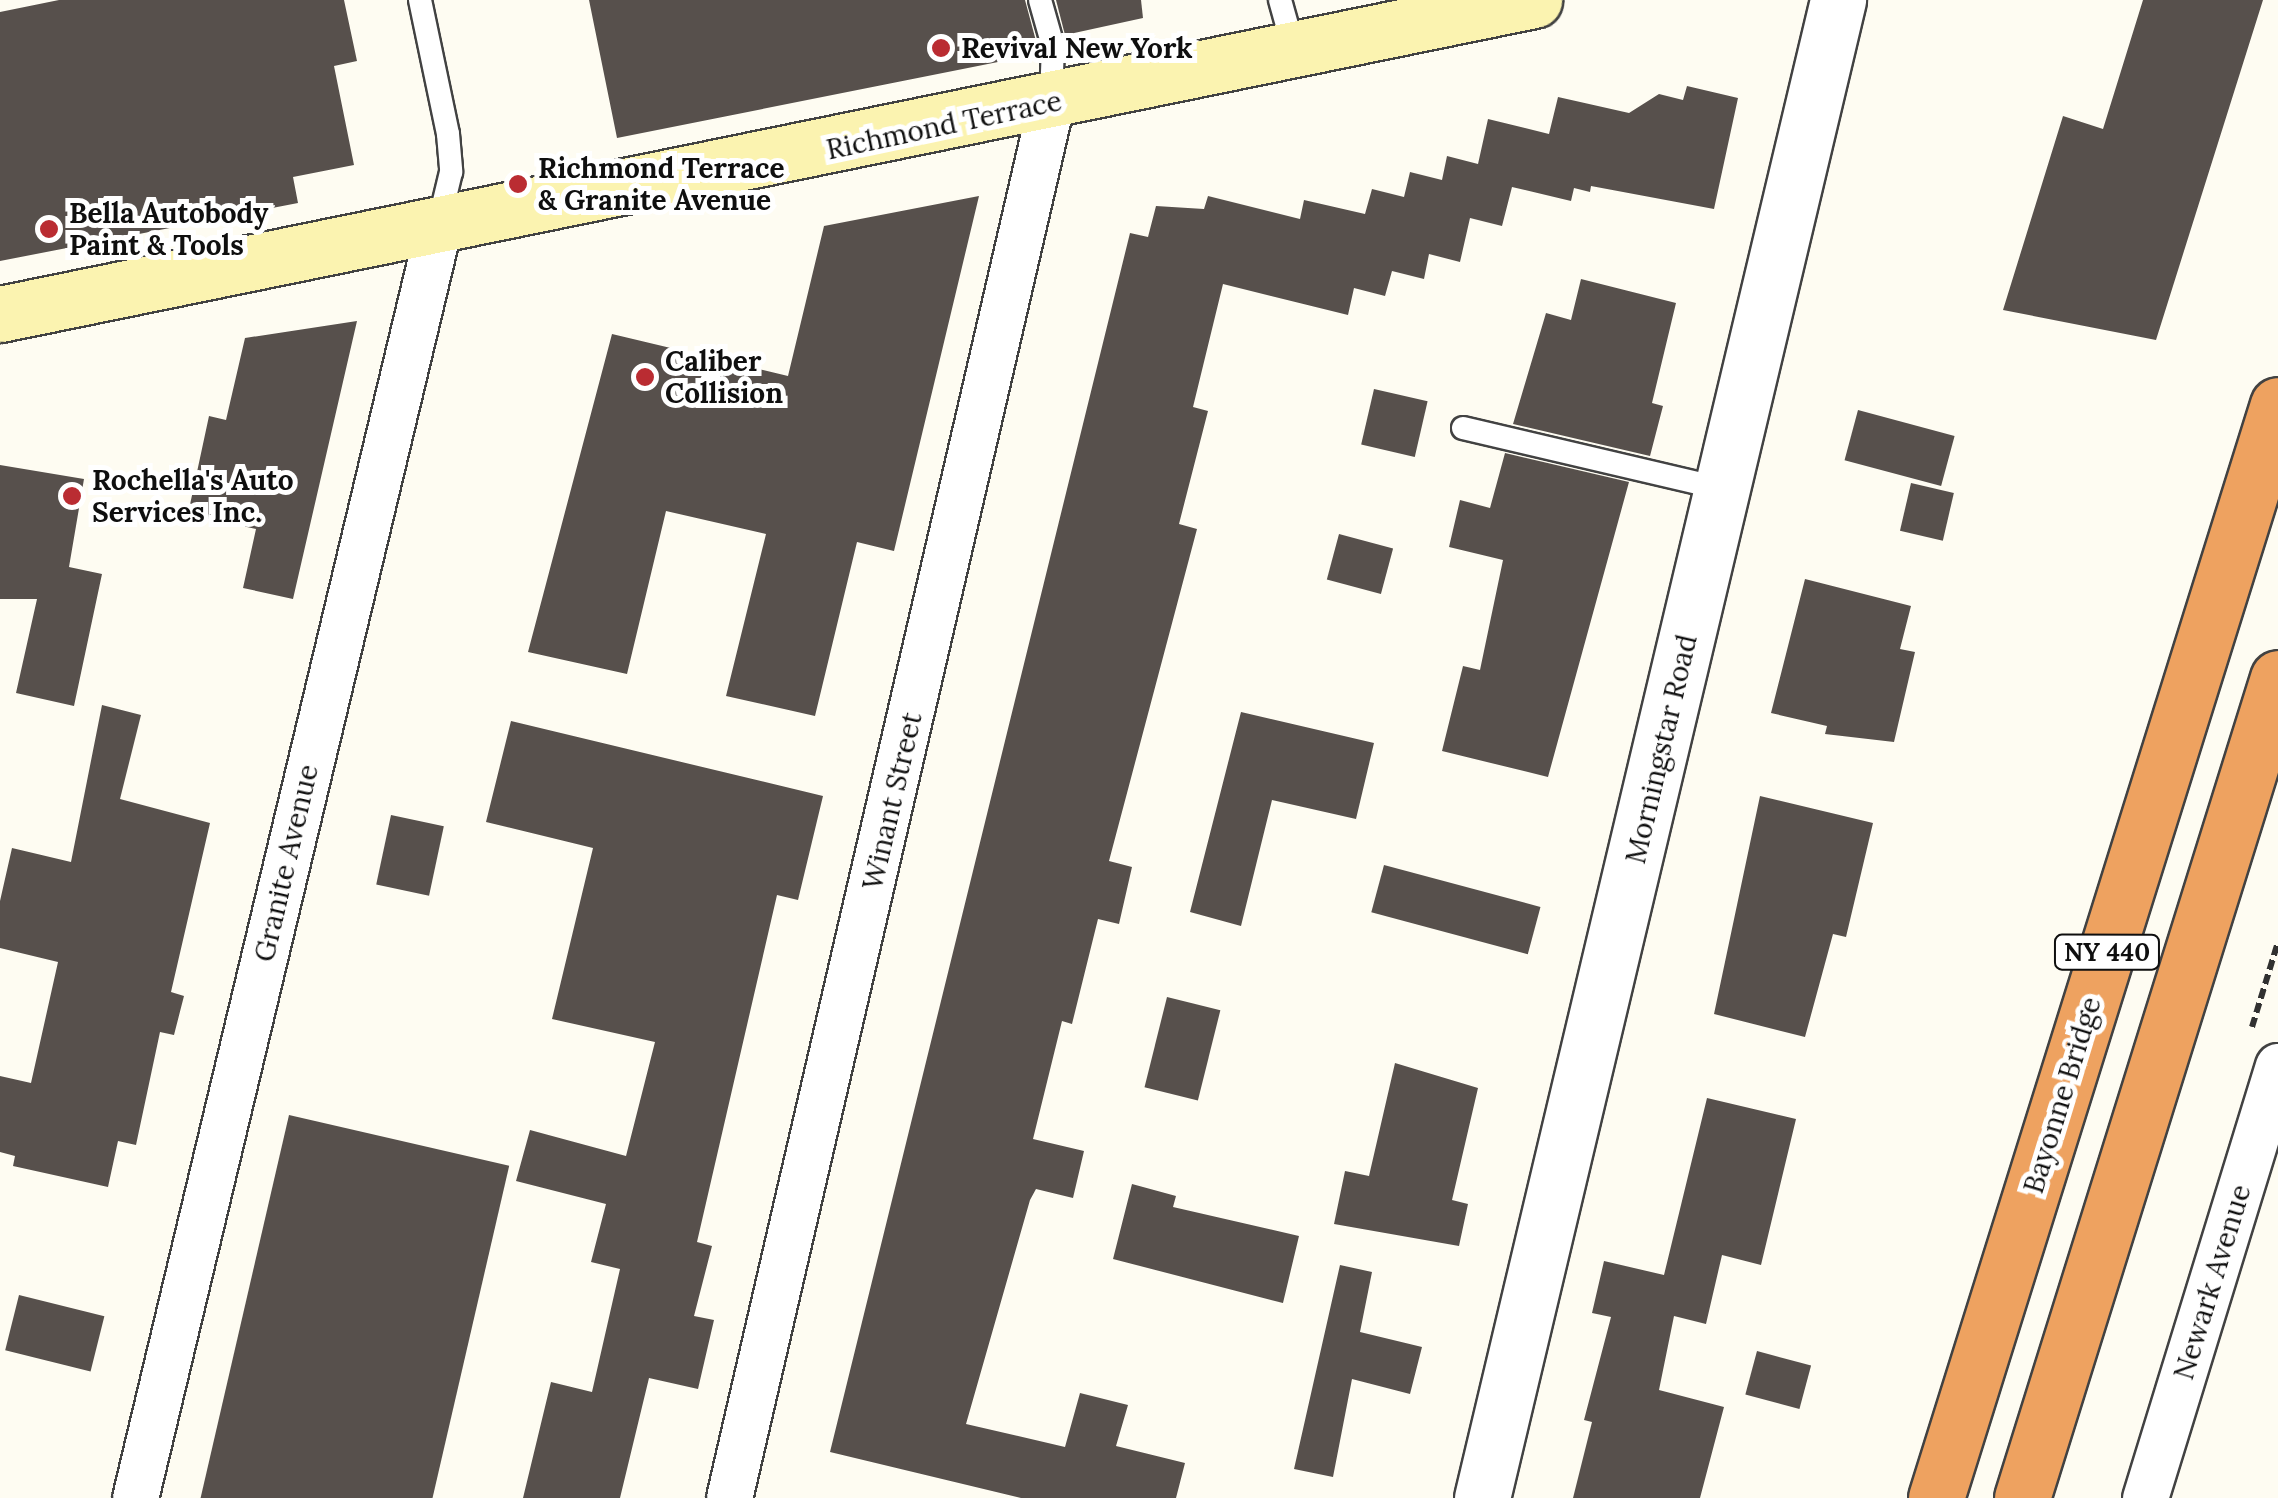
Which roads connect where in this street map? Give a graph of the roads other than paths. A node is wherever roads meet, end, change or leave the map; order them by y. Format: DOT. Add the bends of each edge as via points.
graph roads {
  1 [pos="420,0"];
  2 [pos="1040,0"];
  3 [pos="1534,0"];
  4 [pos="1838,0"];
  5 [pos="1287,26"];
  6 [pos="1051,102"];
  7 [pos="438,229"];
  8 [pos="0,314"];
  9 [pos="2278,405"];
  10 [pos="1463,428"];
  11 [pos="1723,490"];
  12 [pos="2278,678"];
  13 [pos="2278,1066"];
  14 [pos="135,1498"];
  15 [pos="728,1498"];
  16 [pos="1482,1498"];
  17 [pos="1936,1498"];
  18 [pos="2022,1498"];
  19 [pos="2145,1498"];
  1 -- 7 [label="lane" via="451,172"];
  2 -- 6 [label="lane" via="1052,46"];
  3 -- 5 [label="main road, Richmond Terrace"];
  4 -- 11 [label="street, Morningstar Road"];
  5 -- 6 [label="main road, Richmond Terrace"];
  6 -- 7 [label="main road, Richmond Terrace"];
  6 -- 15 [label="street, Winant Street"];
  7 -- 8 [label="main road, Richmond Terrace"];
  7 -- 14 [label="street, Granite Avenue"];
  9 -- 17 [label="highway, Bayonne Bridge / NY 440"];
  10 -- 11 [label="lane"];
  11 -- 16 [label="street, Morningstar Road"];
  12 -- 18 [label="highway, NY 440"];
  13 -- 19 [label="street, Newark Avenue"];
}
